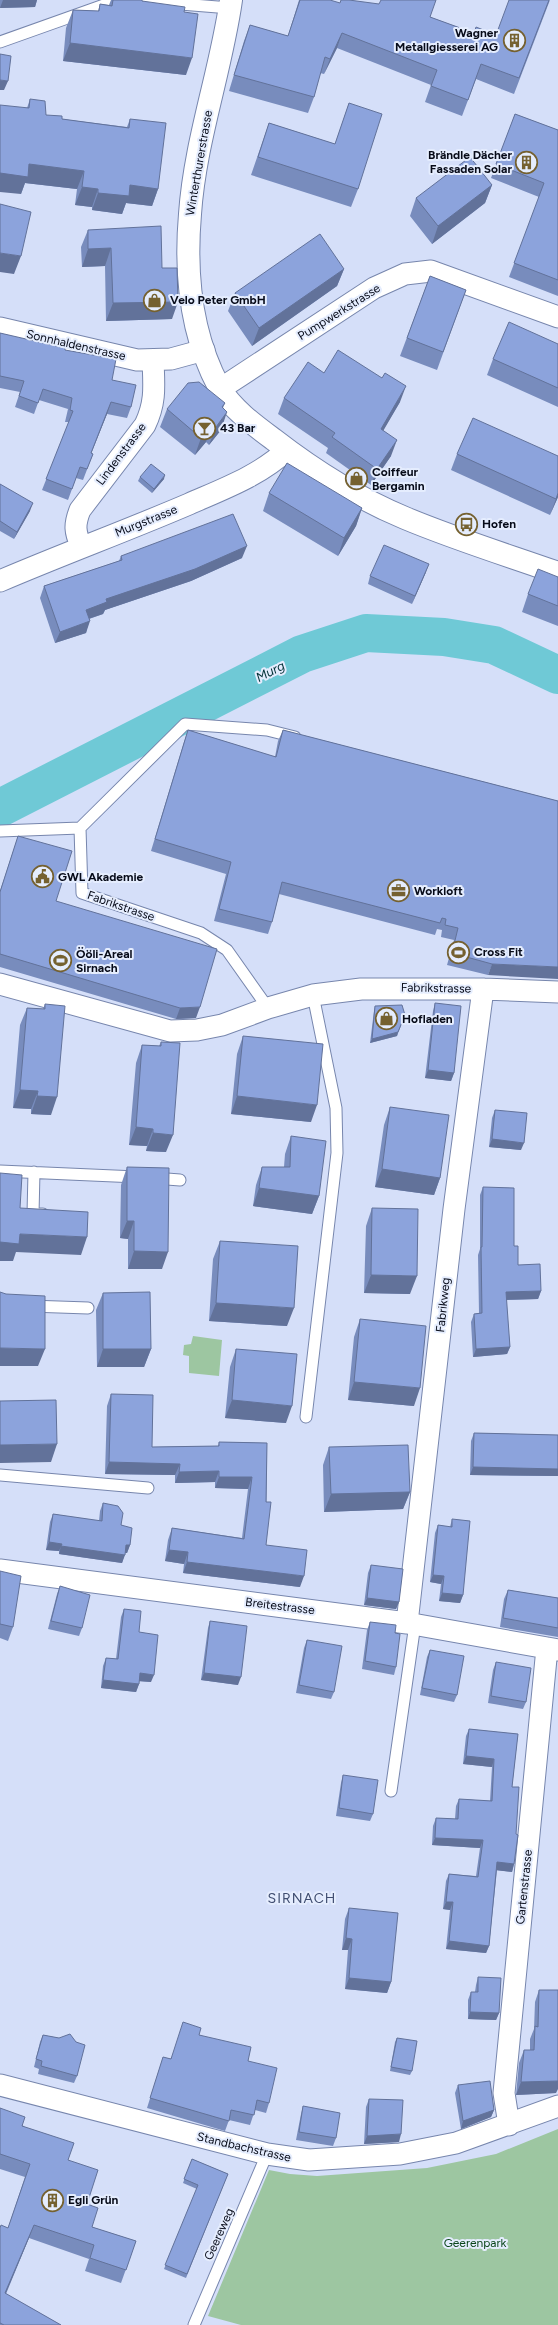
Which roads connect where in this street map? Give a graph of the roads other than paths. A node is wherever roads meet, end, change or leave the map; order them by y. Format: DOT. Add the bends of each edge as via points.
graph roads {
  1 [pos="118,0"];
  2 [pos="131,0"];
  3 [pos="230,4"];
  4 [pos="0,42"];
  5 [pos="558,317"];
  6 [pos="0,328"];
  7 [pos="204,350"];
  8 [pos="153,361"];
  9 [pos="220,389"];
  10 [pos="286,450"];
  11 [pos="81,546"];
  12 [pos="558,573"];
  13 [pos="0,581"];
  14 [pos="306,740"];
  15 [pos="80,828"];
  16 [pos="0,831"];
  17 [pos="0,984"];
  18 [pos="483,989"];
  19 [pos="558,992"];
  20 [pos="313,995"];
  21 [pos="268,1008"];
  22 [pos="0,1171"];
  23 [pos="34,1172"];
  24 [pos="180,1180"];
  25 [pos="55,1215"];
  26 [pos="0,1305"];
  27 [pos="88,1308"];
  28 [pos="306,1417"];
  29 [pos="0,1475"];
  30 [pos="148,1488"];
  31 [pos="0,1570"];
  32 [pos="411,1623"];
  33 [pos="552,1649"];
  34 [pos="391,1791"];
  35 [pos="0,2085"];
  36 [pos="558,2106"];
  37 [pos="510,2125"];
  38 [pos="267,2154"];
  39 [pos="194,2325"];
  1 -- 4 [label="lane"];
  2 -- 3 [label="lane"];
  3 -- 7 [label="street, Winterthurerstrasse" via="194,179 190,213 188,250 191,292 197,329"];
  5 -- 9 [label="street, Pumpwerkstrasse" via="431,271 405,274 374,288"];
  6 -- 8 [label="street, Sonnhaldenstrasse" via="137,360"];
  7 -- 8 [label="street"];
  7 -- 9 [label="street, Winterthurerstrasse"];
  8 -- 11 [label="street, Lindenstrasse" via="155,398 150,413 145,425 80,510 75,532"];
  9 -- 10 [label="street, Winterthurerstrasse" via="256,426"];
  10 -- 11 [label="street, Murgstrasse" via="264,468 235,484 130,529"];
  10 -- 12 [label="street, Winterthurerstrasse" via="368,501 405,518"];
  11 -- 13 [label="street, Murgstrasse"];
  14 -- 15 [label="lane" via="267,730 185,724"];
  15 -- 16 [label="lane"];
  15 -- 21 [label="lane, Fabrikstrasse" via="82,892 200,933 227,950"];
  17 -- 21 [label="street, Fabrikstrasse" via="170,1031 222,1025"];
  18 -- 19 [label="street, Fabrikstrasse"];
  18 -- 20 [label="street, Fabrikstrasse" via="361,989"];
  18 -- 32 [label="street, Fabrikweg" via="454,1209"];
  20 -- 21 [label="street, Fabrikstrasse"];
  20 -- 28 [label="lane" via="336,1108 337,1153"];
  22 -- 23 [label="lane"];
  23 -- 24 [label="lane"];
  23 -- 25 [label="lane" via="33,1214"];
  26 -- 27 [label="lane"];
  29 -- 30 [label="lane"];
  31 -- 32 [label="street, Breitestrasse"];
  32 -- 33 [label="street, Breitestrasse"];
  32 -- 34 [label="lane"];
  33 -- 37 [label="street, Gartenstrasse" via="504,2093"];
  35 -- 38 [label="street, Standbachstrasse"];
  36 -- 37 [label="street, Standbachstrasse"];
  37 -- 38 [label="street, Standbachstrasse" via="456,2143 400,2154 309,2160"];
  38 -- 39 [label="lane, Geereweg"];
}
